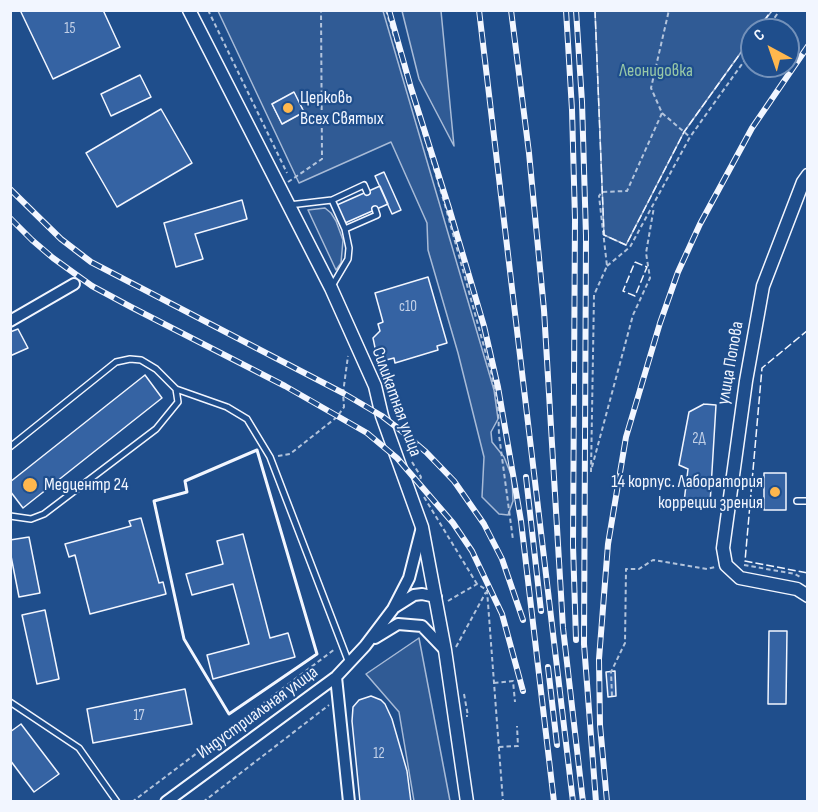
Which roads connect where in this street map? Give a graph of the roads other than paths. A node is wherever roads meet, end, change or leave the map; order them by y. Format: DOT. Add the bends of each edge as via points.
graph roads {
  1 [pos="189,10"];
  2 [pos="807,176"];
  3 [pos="367,192"];
  4 [pos="332,200"];
  5 [pos="288,205"];
  6 [pos="375,209"];
  7 [pos="345,229"];
  8 [pos="74,284"];
  9 [pos="331,288"];
  10 [pos="10,321"];
  11 [pos="176,389"];
  12 [pos="10,447"];
  13 [pos="797,501"];
  14 [pos="807,501"];
  15 [pos="13,518"];
  16 [pos="422,526"];
  17 [pos="807,596"];
  18 [pos="441,599"];
  19 [pos="393,609"];
  20 [pos="365,645"];
  21 [pos="445,650"];
  22 [pos="349,663"];
  23 [pos="336,677"];
  24 [pos="10,702"];
  25 [pos="117,801"];
  26 [pos="166,801"];
  27 [pos="349,801"];
  28 [pos="467,801"];
  1 -- 5 [label="street, Силикатная улица"];
  2 -- 17 [label="street, улица Попова" via="763,286 723,548 726,565 740,578 797,589"];
  3 -- 4 [label="lane" via="364,185 353,194"];
  4 -- 5 [label="lane"];
  4 -- 7 [label="lane"];
  5 -- 9 [label="street, Силикатная улица"];
  6 -- 7 [label="lane" via="377,215"];
  7 -- 9 [label="lane" via="348,259"];
  8 -- 10 [label="street"];
  9 -- 16 [label="street, Силикатная улица" via="375,386"];
  11 -- 12 [label="lane" via="141,360 116,362"];
  11 -- 15 [label="lane" via="178,402 156,429 44,514 32,519"];
  11 -- 22 [label="lane" via="247,418 270,457"];
  13 -- 14 [label="lane"];
  16 -- 18 [label="street, Силикатная улица"];
  16 -- 19 [label="street, Индустриальная улица" via="409,578"];
  18 -- 19 [label="street, Индустриальная улица" via="414,595"];
  18 -- 21 [label="street, Силикатная улица"];
  19 -- 20 [label="street, Индустриальная улица"];
  20 -- 21 [label="street, Индустриальная улица" via="398,624 412,624 422,626"];
  20 -- 22 [label="street, Индустриальная улица"];
  21 -- 28 [label="street, Силикатная улица"];
  22 -- 23 [label="street, Индустриальная улица"];
  23 -- 26 [label="street, Индустриальная улица"];
  23 -- 27 [label="street"];
  24 -- 25 [label="lane" via="79,748"];
}
